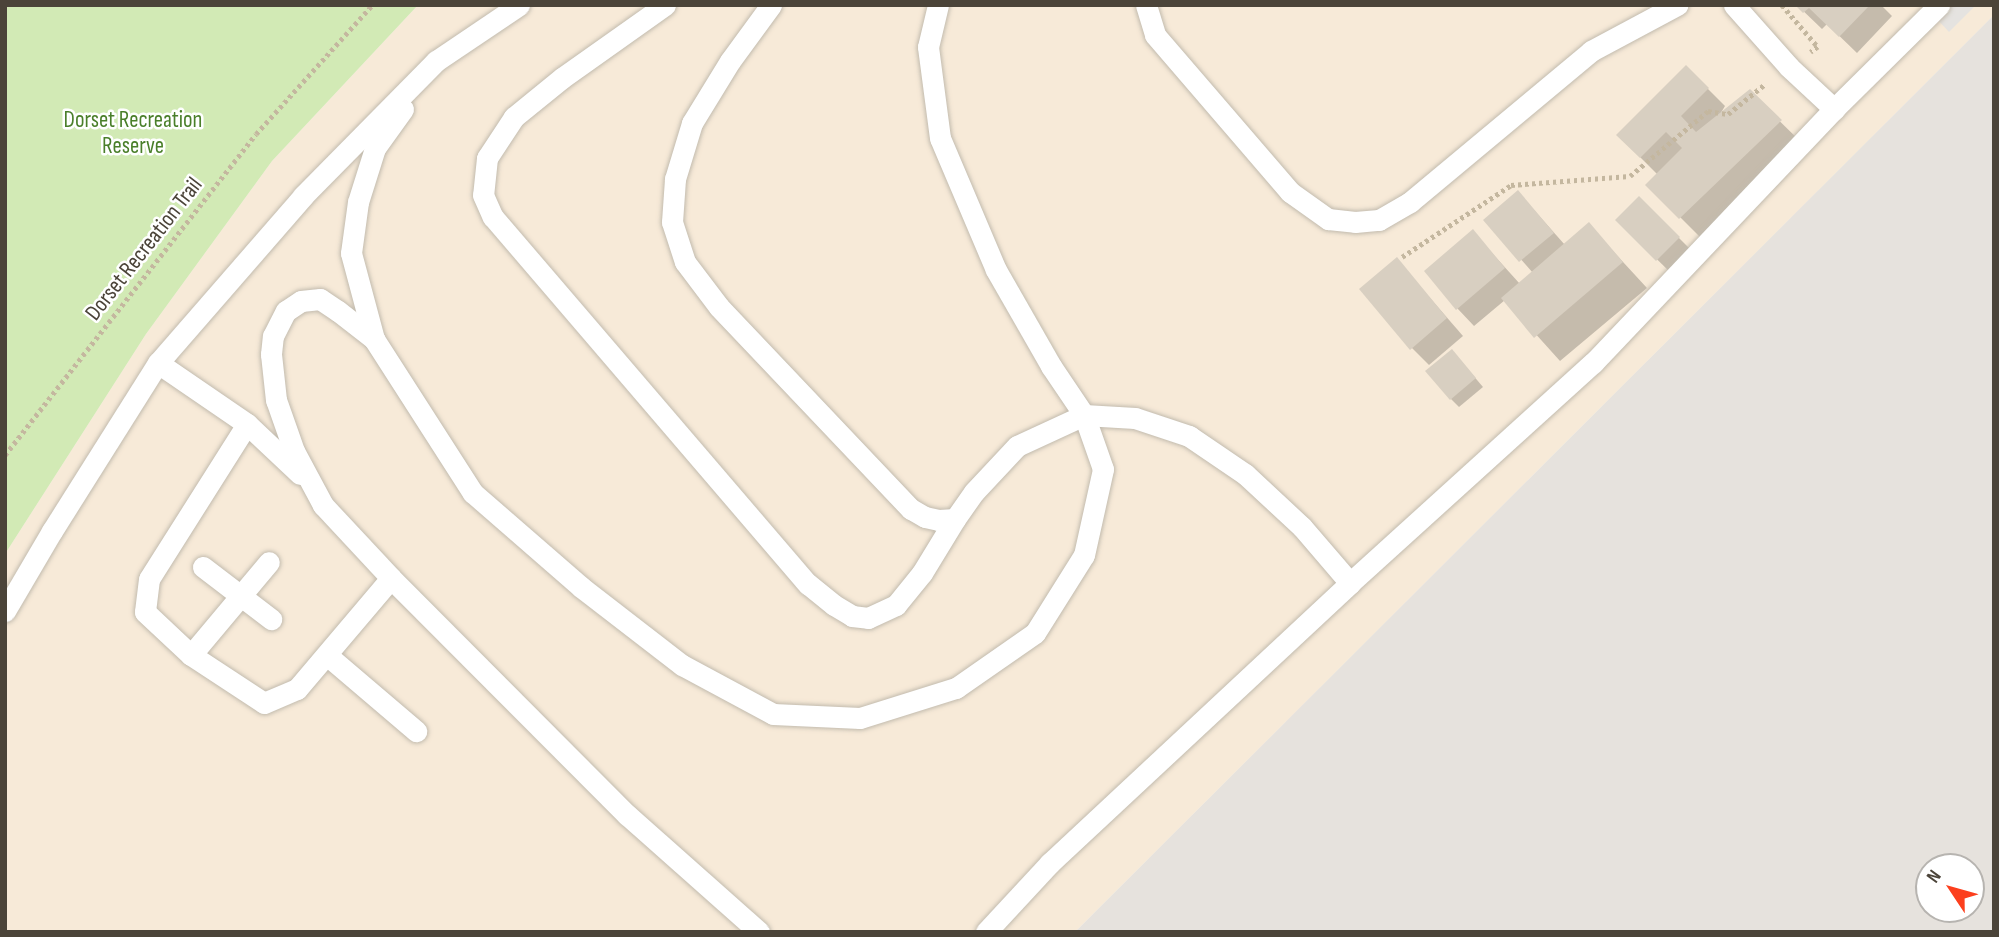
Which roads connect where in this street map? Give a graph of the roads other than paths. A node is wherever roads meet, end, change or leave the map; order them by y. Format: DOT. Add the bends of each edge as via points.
graph roads {
  1 [pos="519,5"];
  2 [pos="665,5"];
  3 [pos="771,5"];
  4 [pos="938,5"];
  5 [pos="1146,5"];
  6 [pos="1734,5"];
  7 [pos="1939,5"];
  8 [pos="1668,7"];
  9 [pos="498,13"];
  10 [pos="436,61"];
  11 [pos="1834,109"];
  12 [pos="374,338"];
  13 [pos="158,363"];
  14 [pos="1084,415"];
  15 [pos="247,424"];
  16 [pos="309,482"];
  17 [pos="956,519"];
  18 [pos="269,562"];
  19 [pos="203,567"];
  20 [pos="391,578"];
  21 [pos="1350,583"];
  22 [pos="240,596"];
  23 [pos="5,611"];
  24 [pos="271,620"];
  25 [pos="191,655"];
  26 [pos="328,656"];
  27 [pos="416,731"];
  28 [pos="759,932"];
  29 [pos="986,932"];
  1 -- 9 [label="lane"];
  2 -- 17 [label="lane" via="514,117 486,158 483,195 493,217 801,575 834,605 868,618 896,605"];
  3 -- 17 [label="lane" via="692,123 675,179 672,222 684,262 719,307 911,509 925,517"];
  4 -- 14 [label="lane" via="928,47 940,138 996,270"];
  5 -- 8 [label="lane" via="1155,35 1290,192 1328,219 1354,222 1379,219 1410,202 1591,51"];
  6 -- 11 [label="lane"];
  7 -- 11 [label="lane"];
  9 -- 10 [label="lane"];
  10 -- 12 [label="lane" via="375,148 358,202 351,253"];
  10 -- 13 [label="lane" via="303,195"];
  11 -- 21 [label="lane" via="1593,363"];
  12 -- 14 [label="lane" via="472,493 581,587 682,665 773,714 860,718 956,688 1035,633 1084,555 1103,469"];
  12 -- 16 [label="lane" via="320,299 293,305 277,326 271,354 276,400"];
  13 -- 15 [label="lane"];
  13 -- 23 [label="lane"];
  14 -- 17 [label="lane" via="1017,446 982,482"];
  14 -- 21 [label="lane" via="1135,418 1189,436 1245,474 1302,527"];
  15 -- 16 [label="lane"];
  15 -- 25 [label="lane" via="149,579 145,612"];
  16 -- 20 [label="lane" via="342,529"];
  18 -- 22 [label="lane"];
  19 -- 22 [label="lane"];
  20 -- 26 [label="lane"];
  20 -- 28 [label="lane" via="627,816"];
  21 -- 29 [label="lane" via="1050,863"];
  22 -- 24 [label="lane"];
  22 -- 25 [label="lane"];
  25 -- 26 [label="lane" via="264,703 297,689"];
  26 -- 27 [label="lane"];
}
